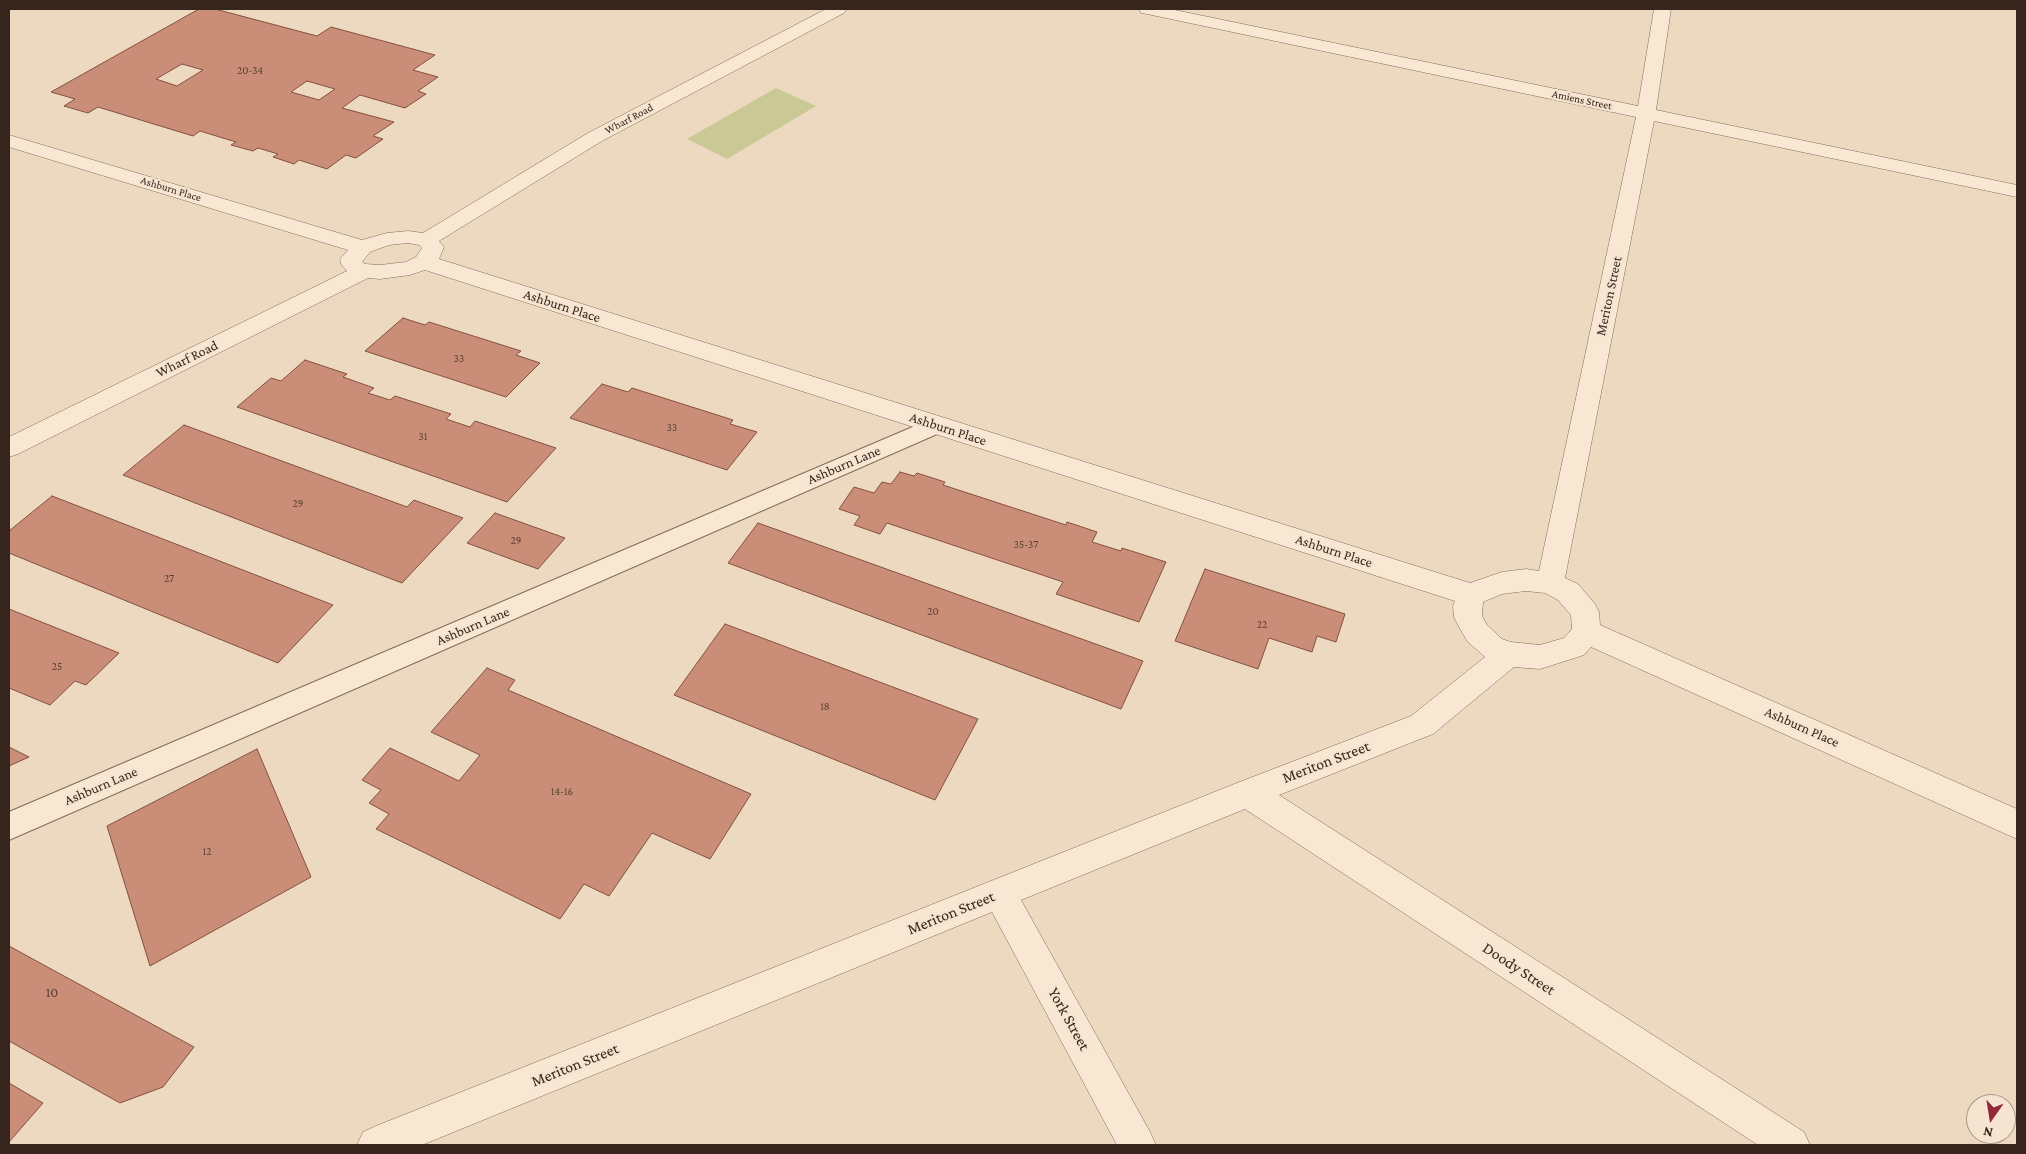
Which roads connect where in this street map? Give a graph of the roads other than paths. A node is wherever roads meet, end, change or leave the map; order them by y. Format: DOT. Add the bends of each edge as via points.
graph roads {
  1 [pos="838,9"];
  2 [pos="1147,9"];
  3 [pos="1663,9"];
  4 [pos="1646,113"];
  5 [pos="9,141"];
  6 [pos="2017,191"];
  7 [pos="362,247"];
  8 [pos="425,251"];
  9 [pos="365,271"];
  10 [pos="936,425"];
  11 [pos="9,448"];
  12 [pos="1550,583"];
  13 [pos="1472,595"];
  14 [pos="1586,632"];
  15 [pos="1509,654"];
  16 [pos="1248,793"];
  17 [pos="2017,824"];
  18 [pos="9,826"];
  19 [pos="1000,894"];
  20 [pos="376,1145"];
  21 [pos="1137,1145"];
  22 [pos="1791,1145"];
  1 -- 8 [label="street, Wharf Road" via="595,137"];
  2 -- 4 [label="street, Amiens Street"];
  3 -- 4 [label="street, Meriton Street"];
  4 -- 6 [label="street, Amiens Street"];
  4 -- 12 [label="street, Meriton Street"];
  5 -- 7 [label="street, Ashburn Place"];
  7 -- 8 [label="street, Ashburn Place" via="387,239 408,237"];
  7 -- 9 [label="street" via="351,259 357,269"];
  8 -- 9 [label="street, Wharf Road" via="396,271"];
  8 -- 10 [label="street, Ashburn Place"];
  9 -- 11 [label="street, Wharf Road"];
  10 -- 13 [label="street, Ashburn Place"];
  10 -- 18 [label="lane, Ashburn Lane"];
  12 -- 13 [label="street" via="1526,580 1502,583"];
  12 -- 14 [label="street" via="1568,592 1585,612"];
  13 -- 15 [label="street" via="1467,606 1468,617 1477,633 1492,647"];
  14 -- 15 [label="street" via="1574,647 1540,657"];
  14 -- 17 [label="street, Ashburn Place"];
  15 -- 16 [label="street, Meriton Street" via="1422,725"];
  16 -- 19 [label="street, Meriton Street"];
  16 -- 22 [label="street, Doody Street"];
  19 -- 20 [label="street, Meriton Street"];
  19 -- 21 [label="street, York Street"];
}
